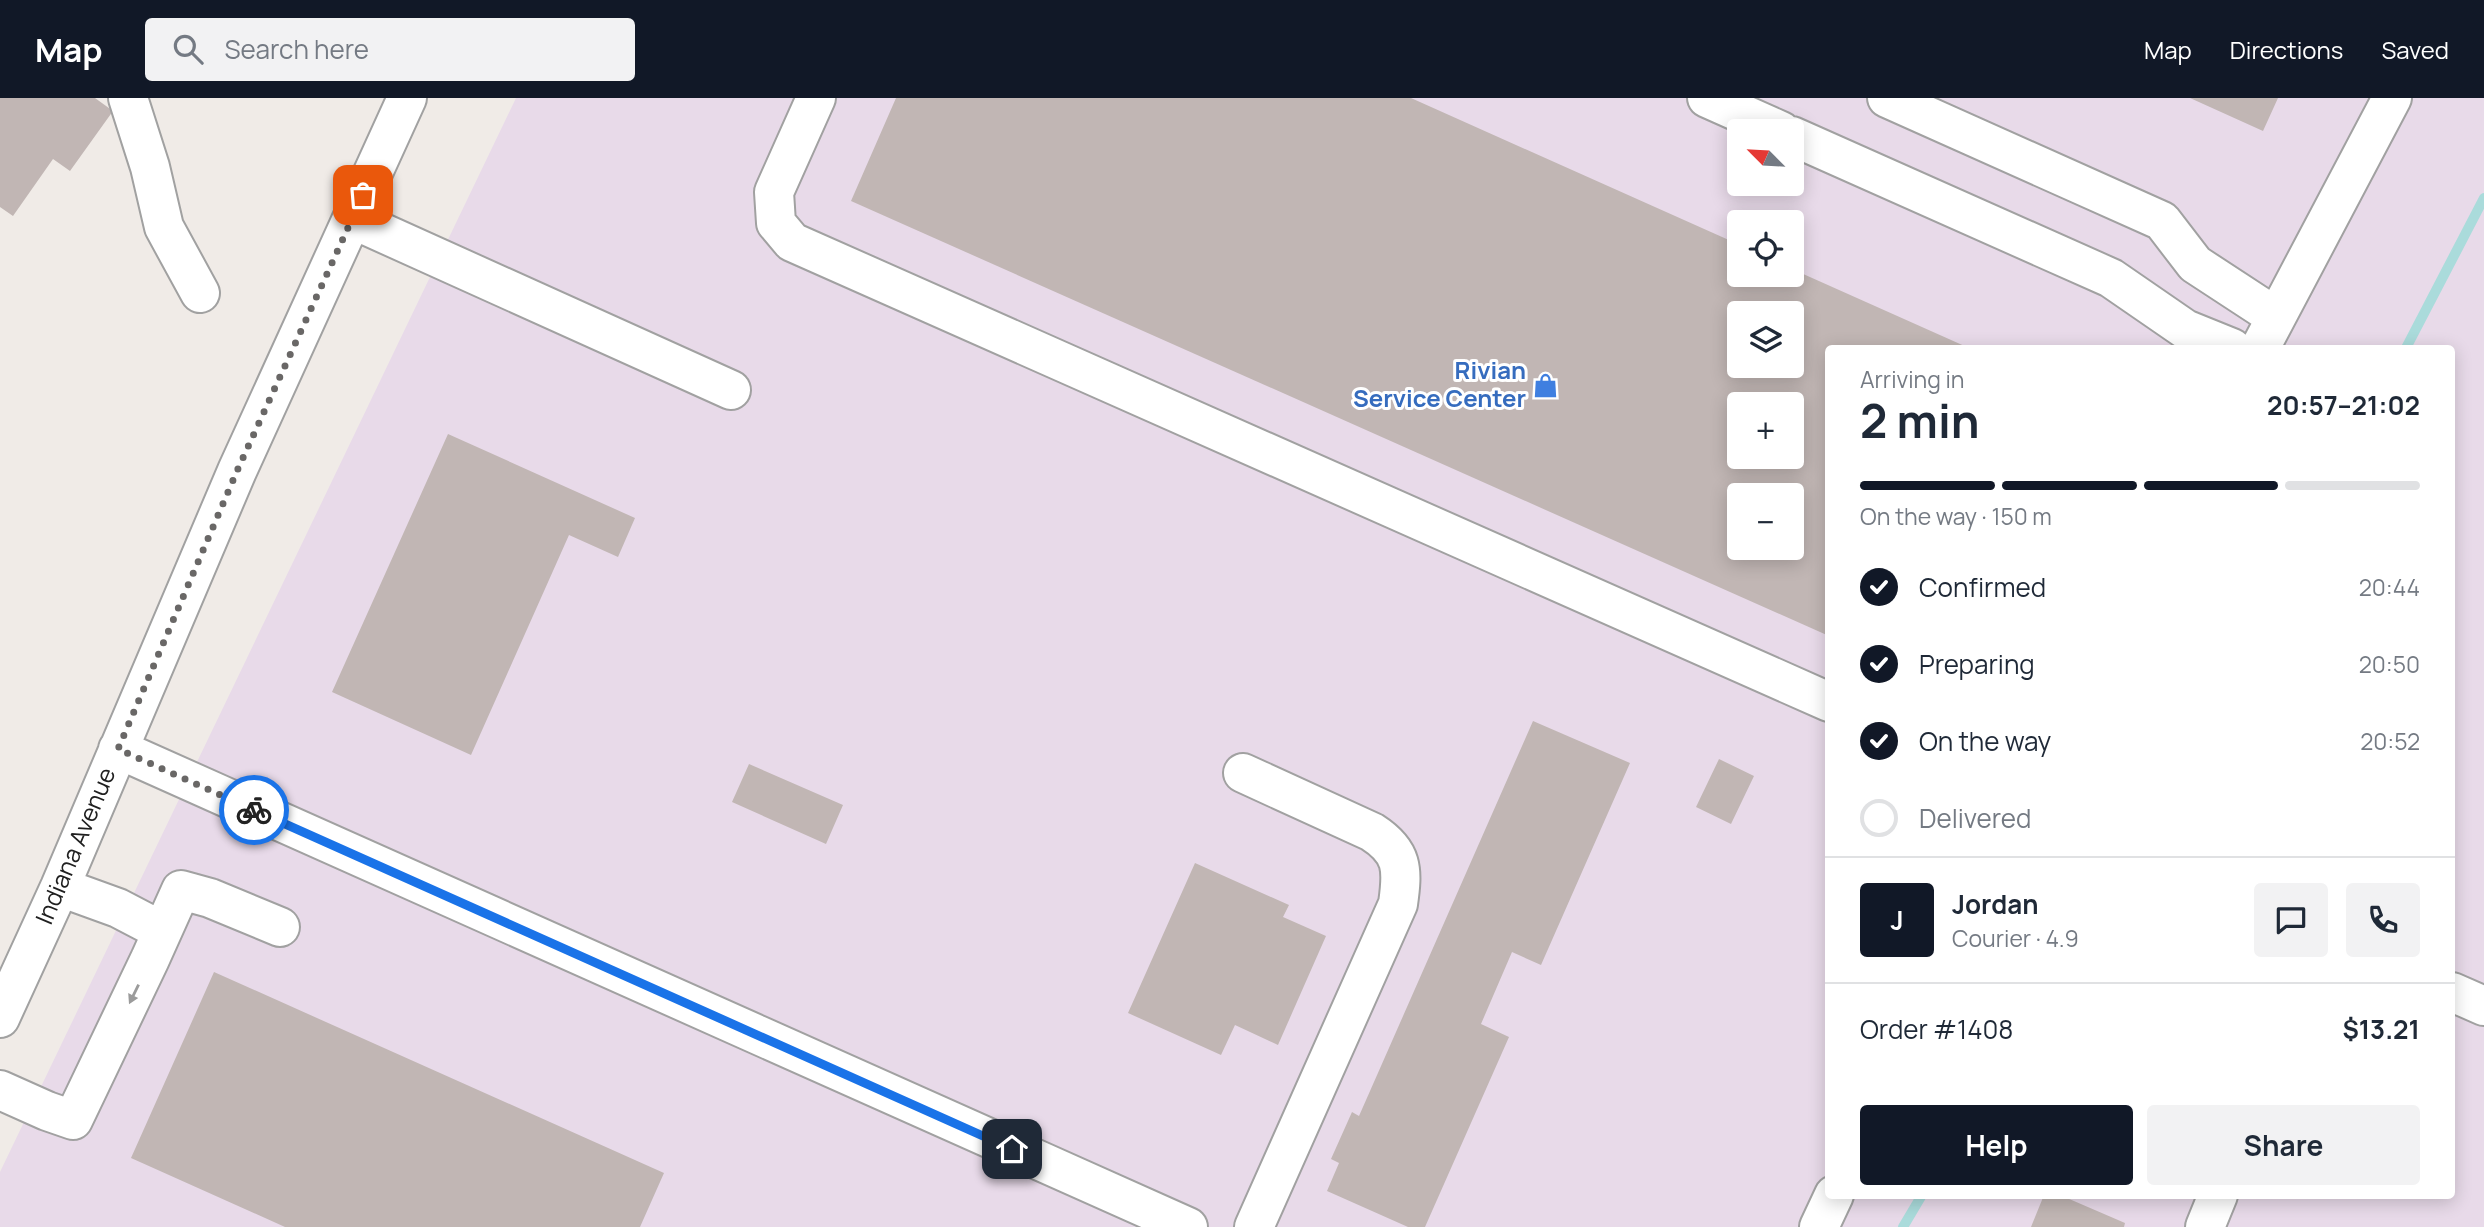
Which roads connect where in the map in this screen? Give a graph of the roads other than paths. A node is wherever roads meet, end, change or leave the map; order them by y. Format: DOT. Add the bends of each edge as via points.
graph roads {
  1 [pos="128,98"];
  2 [pos="407,98"];
  3 [pos="816,98"];
  4 [pos="1707,98"];
  5 [pos="1887,98"];
  6 [pos="2392,98"];
  7 [pos="1754,119"];
  8 [pos="1804,141"];
  9 [pos="352,219"];
  10 [pos="200,293"];
  11 [pos="2268,333"];
  12 [pos="2225,345"];
  13 [pos="732,390"];
  14 [pos="1825,700"];
  15 [pos="118,749"];
  16 [pos="1244,773"];
  17 [pos="60,887"];
  18 [pos="280,927"];
  19 [pos="162,931"];
  20 [pos="2455,993"];
  21 [pos="2484,1006"];
  22 [pos="0,1018"];
  23 [pos="0,1090"];
  24 [pos="1832,1199"];
  25 [pos="2216,1199"];
  26 [pos="1188,1227"];
  27 [pos="1254,1227"];
  28 [pos="1819,1227"];
  29 [pos="2205,1227"];
  1 -- 10 [label="street" via="164,227"];
  2 -- 9 [label="street, Indiana Avenue"];
  3 -- 14 [label="street" via="774,192 776,223 792,242"];
  4 -- 7 [label="street"];
  5 -- 11 [label="street" via="2162,221 2195,264"];
  6 -- 11 [label="street"];
  8 -- 12 [label="street" via="2111,278 2185,329"];
  9 -- 13 [label="street"];
  9 -- 15 [label="street, Indiana Avenue"];
  15 -- 17 [label="street, Indiana Avenue"];
  15 -- 26 [label="street"];
  16 -- 27 [label="street" via="1388,842 1400,861 1401,882 1398,904"];
  17 -- 19 [label="street" via="118,908"];
  17 -- 22 [label="street, Indiana Avenue"];
  18 -- 19 [label="street" via="181,890"];
  19 -- 23 [label="street, one-way" via="73,1120"];
  20 -- 21 [label="street"];
  24 -- 28 [label="street"];
  25 -- 29 [label="street"];
}
